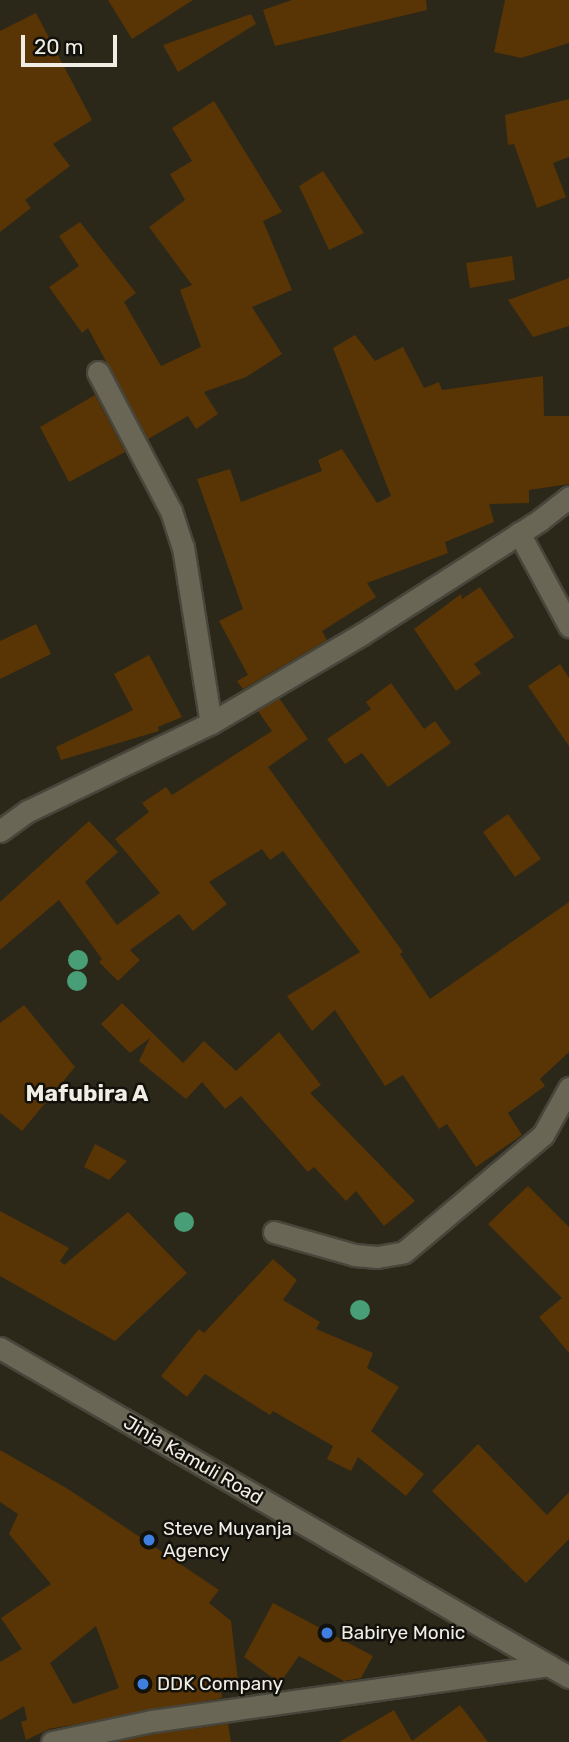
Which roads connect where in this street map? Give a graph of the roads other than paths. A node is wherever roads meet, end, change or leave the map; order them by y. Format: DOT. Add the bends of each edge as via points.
graph roads {
  1 [pos="98,372"];
  2 [pos="569,497"];
  3 [pos="519,533"];
  4 [pos="569,626"];
  5 [pos="211,723"];
  6 [pos="0,831"];
  7 [pos="569,1088"];
  8 [pos="274,1232"];
  9 [pos="0,1348"];
  10 [pos="549,1664"];
  11 [pos="569,1676"];
  12 [pos="52,1742"];
  1 -- 5 [label="street" via="171,511 183,547"];
  2 -- 3 [label="street"];
  3 -- 4 [label="street"];
  3 -- 5 [label="street"];
  5 -- 6 [label="street" via="28,811"];
  7 -- 8 [label="street" via="543,1135 404,1252 355,1255"];
  9 -- 10 [label="street, Jinja Kamuli Road"];
  10 -- 11 [label="street, Jinja Kamuli Road"];
  10 -- 12 [label="street" via="152,1721"];
}
